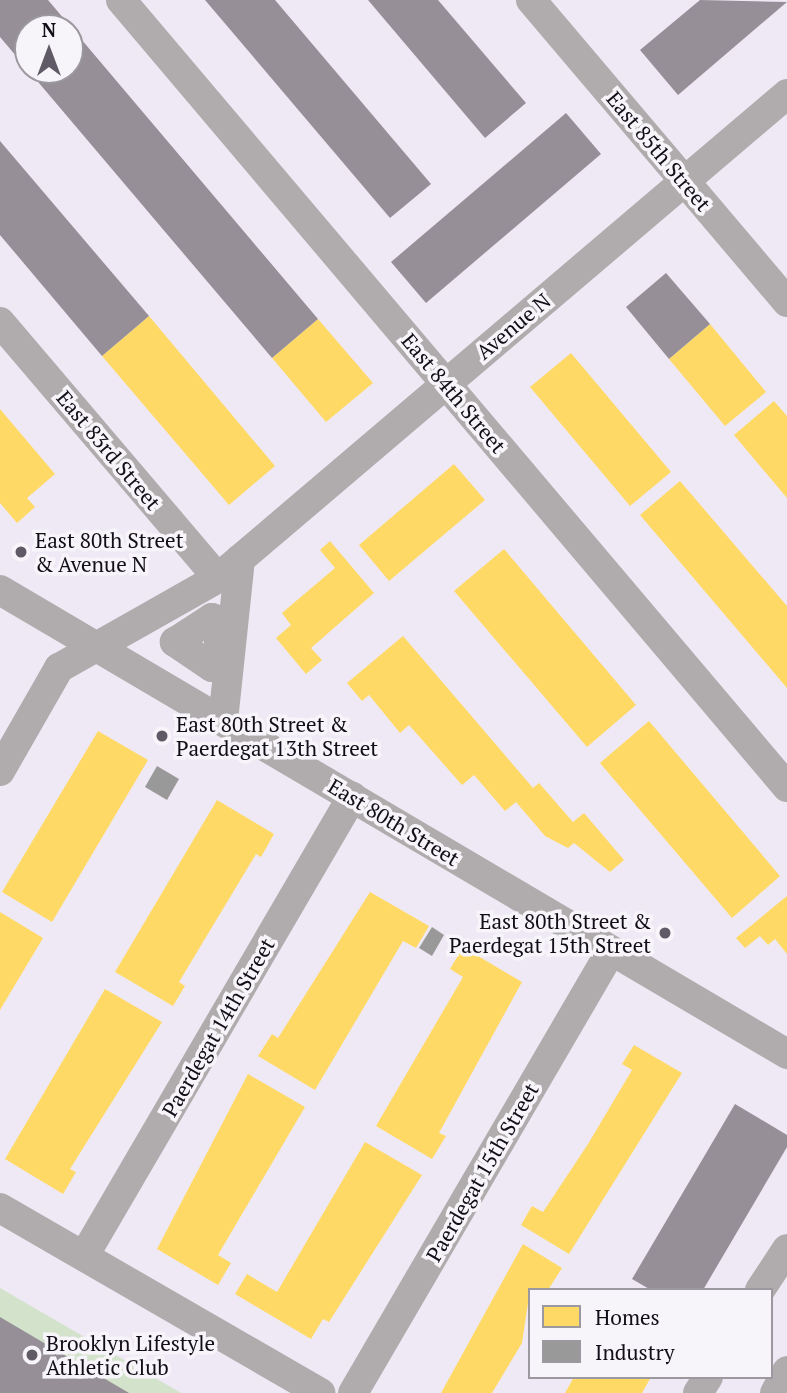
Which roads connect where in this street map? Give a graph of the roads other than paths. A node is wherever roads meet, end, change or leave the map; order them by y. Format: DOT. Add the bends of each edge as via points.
graph roads {
  1 [pos="121,0"];
  2 [pos="531,0"];
  3 [pos="787,93"];
  4 [pos="684,181"];
  5 [pos="787,302"];
  6 [pos="0,322"];
  7 [pos="446,384"];
  8 [pos="229,569"];
  9 [pos="0,590"];
  10 [pos="99,648"];
  11 [pos="223,721"];
  12 [pos="0,771"];
  13 [pos="787,787"];
  14 [pos="352,797"];
  15 [pos="611,951"];
  16 [pos="787,1054"];
  17 [pos="0,1208"];
  18 [pos="787,1249"];
  19 [pos="84,1256"];
  20 [pos="761,1288"];
  21 [pos="787,1371"];
  22 [pos="320,1393"];
  23 [pos="353,1393"];
  24 [pos="775,1393"];
  1 -- 7 [label="street, East 84th Street"];
  2 -- 4 [label="street, East 85th Street"];
  3 -- 4 [label="street, Avenue N"];
  4 -- 5 [label="street, East 85th Street"];
  4 -- 7 [label="street, Avenue N"];
  6 -- 8 [label="street, East 83rd Street"];
  7 -- 8 [label="street, Avenue N"];
  7 -- 13 [label="street, East 84th Street"];
  8 -- 10 [label="street, Avenue N"];
  8 -- 11 [label="street"];
  9 -- 10 [label="street, East 80th Street"];
  10 -- 11 [label="street, East 80th Street"];
  10 -- 12 [label="street, Avenue N" via="59,668"];
  11 -- 14 [label="street, East 80th Street"];
  14 -- 15 [label="street, East 80th Street"];
  14 -- 19 [label="street, Paerdegat 14th Street"];
  15 -- 16 [label="street, East 80th Street"];
  15 -- 23 [label="street, Paerdegat 15th Street"];
  17 -- 19 [label="street"];
  18 -- 20 [label="street"];
  19 -- 22 [label="street"];
  21 -- 24 [label="street"];
}
